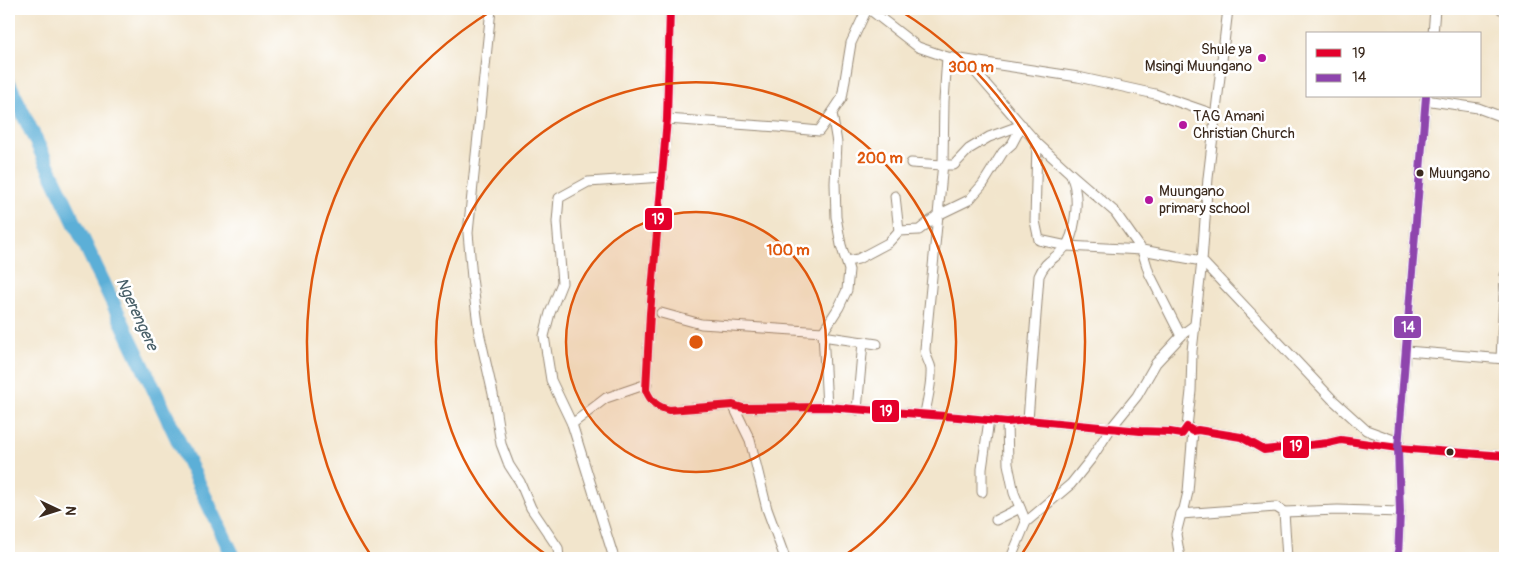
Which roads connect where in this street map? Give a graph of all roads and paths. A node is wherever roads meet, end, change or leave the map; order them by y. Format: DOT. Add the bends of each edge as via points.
graph roads {
  1 [pos="491,9"];
  2 [pos="670,9"];
  3 [pos="868,9"];
  4 [pos="1228,9"];
  5 [pos="1435,9"];
  6 [pos="1501,9"];
  7 [pos="1505,10"];
  8 [pos="1433,32"];
  9 [pos="947,57"];
  10 [pos="962,59"];
  11 [pos="1425,98"];
  12 [pos="832,113"];
  13 [pos="1216,115"];
  14 [pos="1505,118"];
  15 [pos="667,119"];
  16 [pos="1022,125"];
  17 [pos="1037,143"];
  18 [pos="911,163"];
  19 [pos="943,165"];
  20 [pos="1071,174"];
  21 [pos="663,177"];
  22 [pos="895,196"];
  23 [pos="938,215"];
  24 [pos="899,231"];
  25 [pos="1067,246"];
  26 [pos="1142,250"];
  27 [pos="847,261"];
  28 [pos="1202,261"];
  29 [pos="1505,275"];
  30 [pos="1504,297"];
  31 [pos="661,313"];
  32 [pos="1195,325"];
  33 [pos="826,335"];
  34 [pos="1181,336"];
  35 [pos="863,342"];
  36 [pos="877,344"];
  37 [pos="1406,351"];
  38 [pos="1503,359"];
  39 [pos="647,384"];
  40 [pos="733,406"];
  41 [pos="827,407"];
  42 [pos="857,410"];
  43 [pos="925,414"];
  44 [pos="989,420"];
  45 [pos="1028,420"];
  46 [pos="1007,422"];
  47 [pos="572,424"];
  48 [pos="1111,428"];
  49 [pos="1190,429"];
  50 [pos="1399,445"];
  51 [pos="1505,456"];
  52 [pos="982,492"];
  53 [pos="1020,508"];
  54 [pos="1284,512"];
  55 [pos="1400,512"];
  56 [pos="1181,514"];
  57 [pos="996,520"];
  58 [pos="1026,522"];
  59 [pos="559,558"];
  60 [pos="614,558"];
  61 [pos="785,558"];
  62 [pos="1012,558"];
  63 [pos="1180,558"];
  64 [pos="1287,558"];
  65 [pos="1398,558"];
  1 -- 59 [label="street" via="468,233 472,278 479,332 502,444 531,508 558,548"];
  2 -- 15 [label="street"];
  3 -- 9 [label="street" via="918,47"];
  3 -- 12 [label="street" via="851,43 842,98"];
  4 -- 13 [label="street"];
  5 -- 8 [label="street"];
  6 -- 7 [label="street"];
  9 -- 10 [label="street"];
  9 -- 19 [label="street"];
  10 -- 13 [label="street" via="1078,77 1155,94"];
  10 -- 16 [label="street"];
  11 -- 14 [label="street" via="1478,108"];
  11 -- 37 [label="street"];
  12 -- 15 [label="street" via="819,131"];
  12 -- 27 [label="street" via="837,143 836,217"];
  13 -- 28 [label="street"];
  15 -- 21 [label="street"];
  16 -- 17 [label="street"];
  16 -- 19 [label="street" via="989,137 969,149 954,165"];
  16 -- 23 [label="street" via="1012,144 969,200"];
  17 -- 20 [label="street"];
  17 -- 25 [label="street" via="1035,221 1039,240"];
  18 -- 19 [label="street"];
  19 -- 23 [label="street"];
  20 -- 25 [label="street" via="1076,202"];
  20 -- 26 [label="street" via="1115,212"];
  21 -- 39 [label="street"];
  21 -- 47 [label="street" via="588,182 559,198 557,222 562,283 544,336 551,380"];
  22 -- 24 [label="street"];
  23 -- 24 [label="street" via="918,230"];
  23 -- 43 [label="street" via="925,349 931,366"];
  24 -- 27 [label="street" via="888,243 858,259"];
  25 -- 26 [label="street"];
  25 -- 45 [label="street" via="1043,267 1039,276"];
  26 -- 28 [label="street"];
  26 -- 34 [label="street" via="1149,273"];
  27 -- 33 [label="street" via="846,290"];
  28 -- 32 [label="street"];
  28 -- 50 [label="street" via="1332,399 1366,430"];
  29 -- 30 [label="street"];
  30 -- 38 [label="street"];
  31 -- 33 [label="street" via="701,324"];
  32 -- 34 [label="street"];
  32 -- 49 [label="street"];
  33 -- 35 [label="street"];
  33 -- 41 [label="street"];
  34 -- 48 [label="street" via="1156,363 1137,396"];
  35 -- 36 [label="street"];
  35 -- 42 [label="street"];
  37 -- 38 [label="street"];
  37 -- 50 [label="street"];
  39 -- 40 [label="street" via="650,401 661,408"];
  39 -- 47 [label="street" via="606,398"];
  40 -- 41 [label="street"];
  40 -- 61 [label="street" via="750,440 767,509"];
  41 -- 42 [label="street"];
  42 -- 43 [label="street"];
  43 -- 44 [label="street"];
  44 -- 46 [label="street"];
  44 -- 52 [label="street"];
  45 -- 46 [label="street"];
  45 -- 48 [label="street"];
  46 -- 53 [label="street" via="1008,464"];
  47 -- 60 [label="street"];
  48 -- 49 [label="street" via="1182,434"];
  48 -- 58 [label="street" via="1071,484"];
  49 -- 50 [label="street" via="1241,437 1264,450 1341,440"];
  49 -- 56 [label="street" via="1188,492"];
  50 -- 51 [label="street"];
  50 -- 55 [label="street"];
  53 -- 57 [label="street"];
  53 -- 58 [label="street"];
  54 -- 55 [label="street"];
  54 -- 56 [label="street" via="1276,507"];
  54 -- 64 [label="street"];
  55 -- 65 [label="street"];
  56 -- 63 [label="street" via="1176,534"];
  58 -- 62 [label="street"];
}
